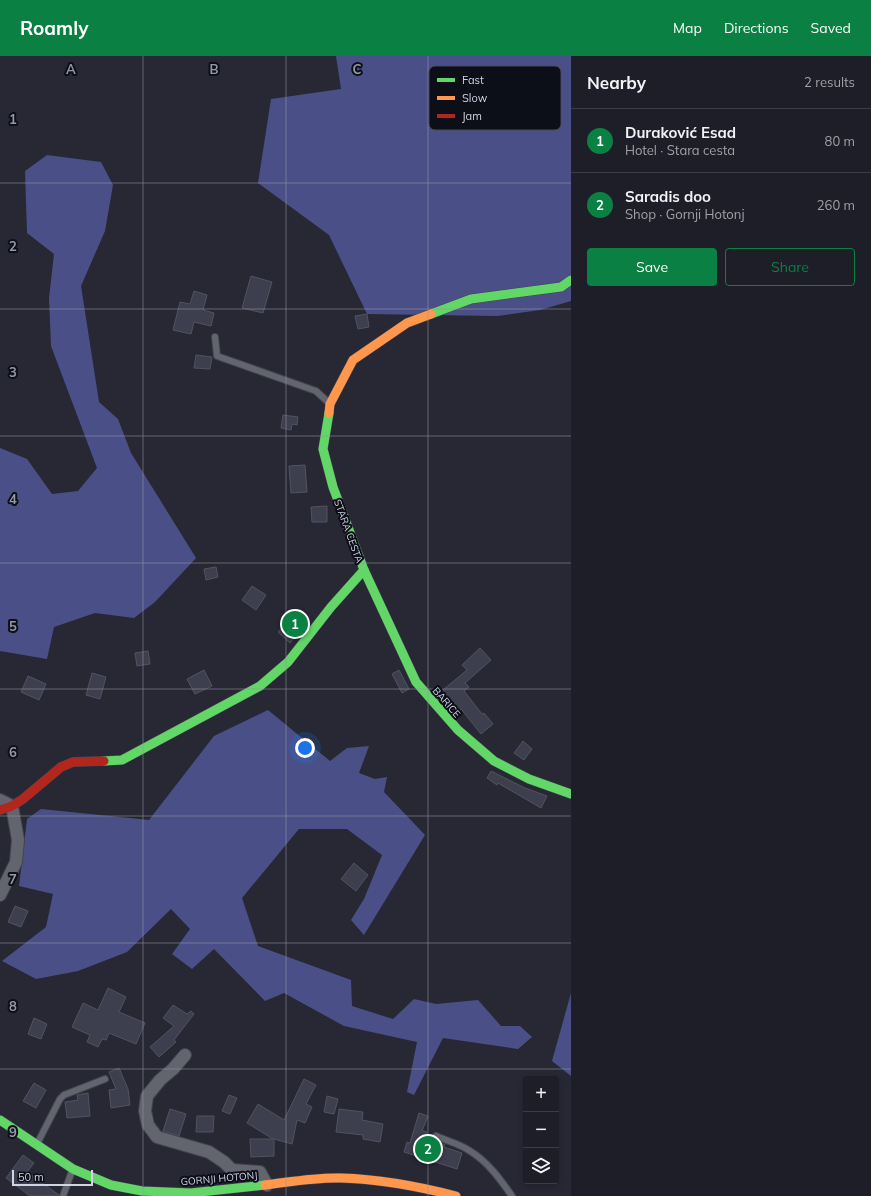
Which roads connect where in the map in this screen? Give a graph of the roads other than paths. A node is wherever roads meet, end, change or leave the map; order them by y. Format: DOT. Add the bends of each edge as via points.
graph roads {
  1 [pos="568,285"];
  2 [pos="215,337"];
  3 [pos="330,404"];
  4 [pos="364,570"];
  5 [pos="571,794"];
  6 [pos="0,800"];
  7 [pos="12,806"];
  8 [pos="0,810"];
  9 [pos="0,895"];
  10 [pos="185,1055"];
  11 [pos="105,1078"];
  12 [pos="0,1120"];
  13 [pos="436,1136"];
  14 [pos="37,1144"];
  15 [pos="73,1169"];
  16 [pos="267,1185"];
  17 [pos="63,1196"];
  18 [pos="456,1196"];
  19 [pos="512,1196"];
  1 -- 3 [label="street, STARA CESTA" via="471,299 407,323 353,360"];
  2 -- 3 [label="lane" via="217,356 316,391"];
  3 -- 4 [label="street, STARA CESTA" via="323,449 333,487"];
  4 -- 5 [label="street, BARICE" via="416,682 458,730 494,761 529,779"];
  4 -- 7 [label="street, STARA CESTA" via="330,607 288,662 260,686 122,760 73,762 61,767"];
  6 -- 7 [label="street"];
  7 -- 8 [label="street, STARA CESTA"];
  7 -- 9 [label="street" via="18,840 16,862"];
  10 -- 16 [label="street" via="147,1096 145,1111 148,1125 157,1137 209,1152 232,1170 260,1172"];
  11 -- 14 [label="lane" via="64,1095"];
  12 -- 14 [label="street, GORNJI HOTONJ"];
  13 -- 19 [label="lane" via="470,1150 499,1177"];
  14 -- 15 [label="street, GORNJI HOTONJ"];
  15 -- 16 [label="street, GORNJI HOTONJ" via="111,1185 142,1192 190,1193"];
  15 -- 17 [label="lane"];
  16 -- 18 [label="street, GORNJI HOTONJ" via="309,1178 341,1178 377,1181"];
}
